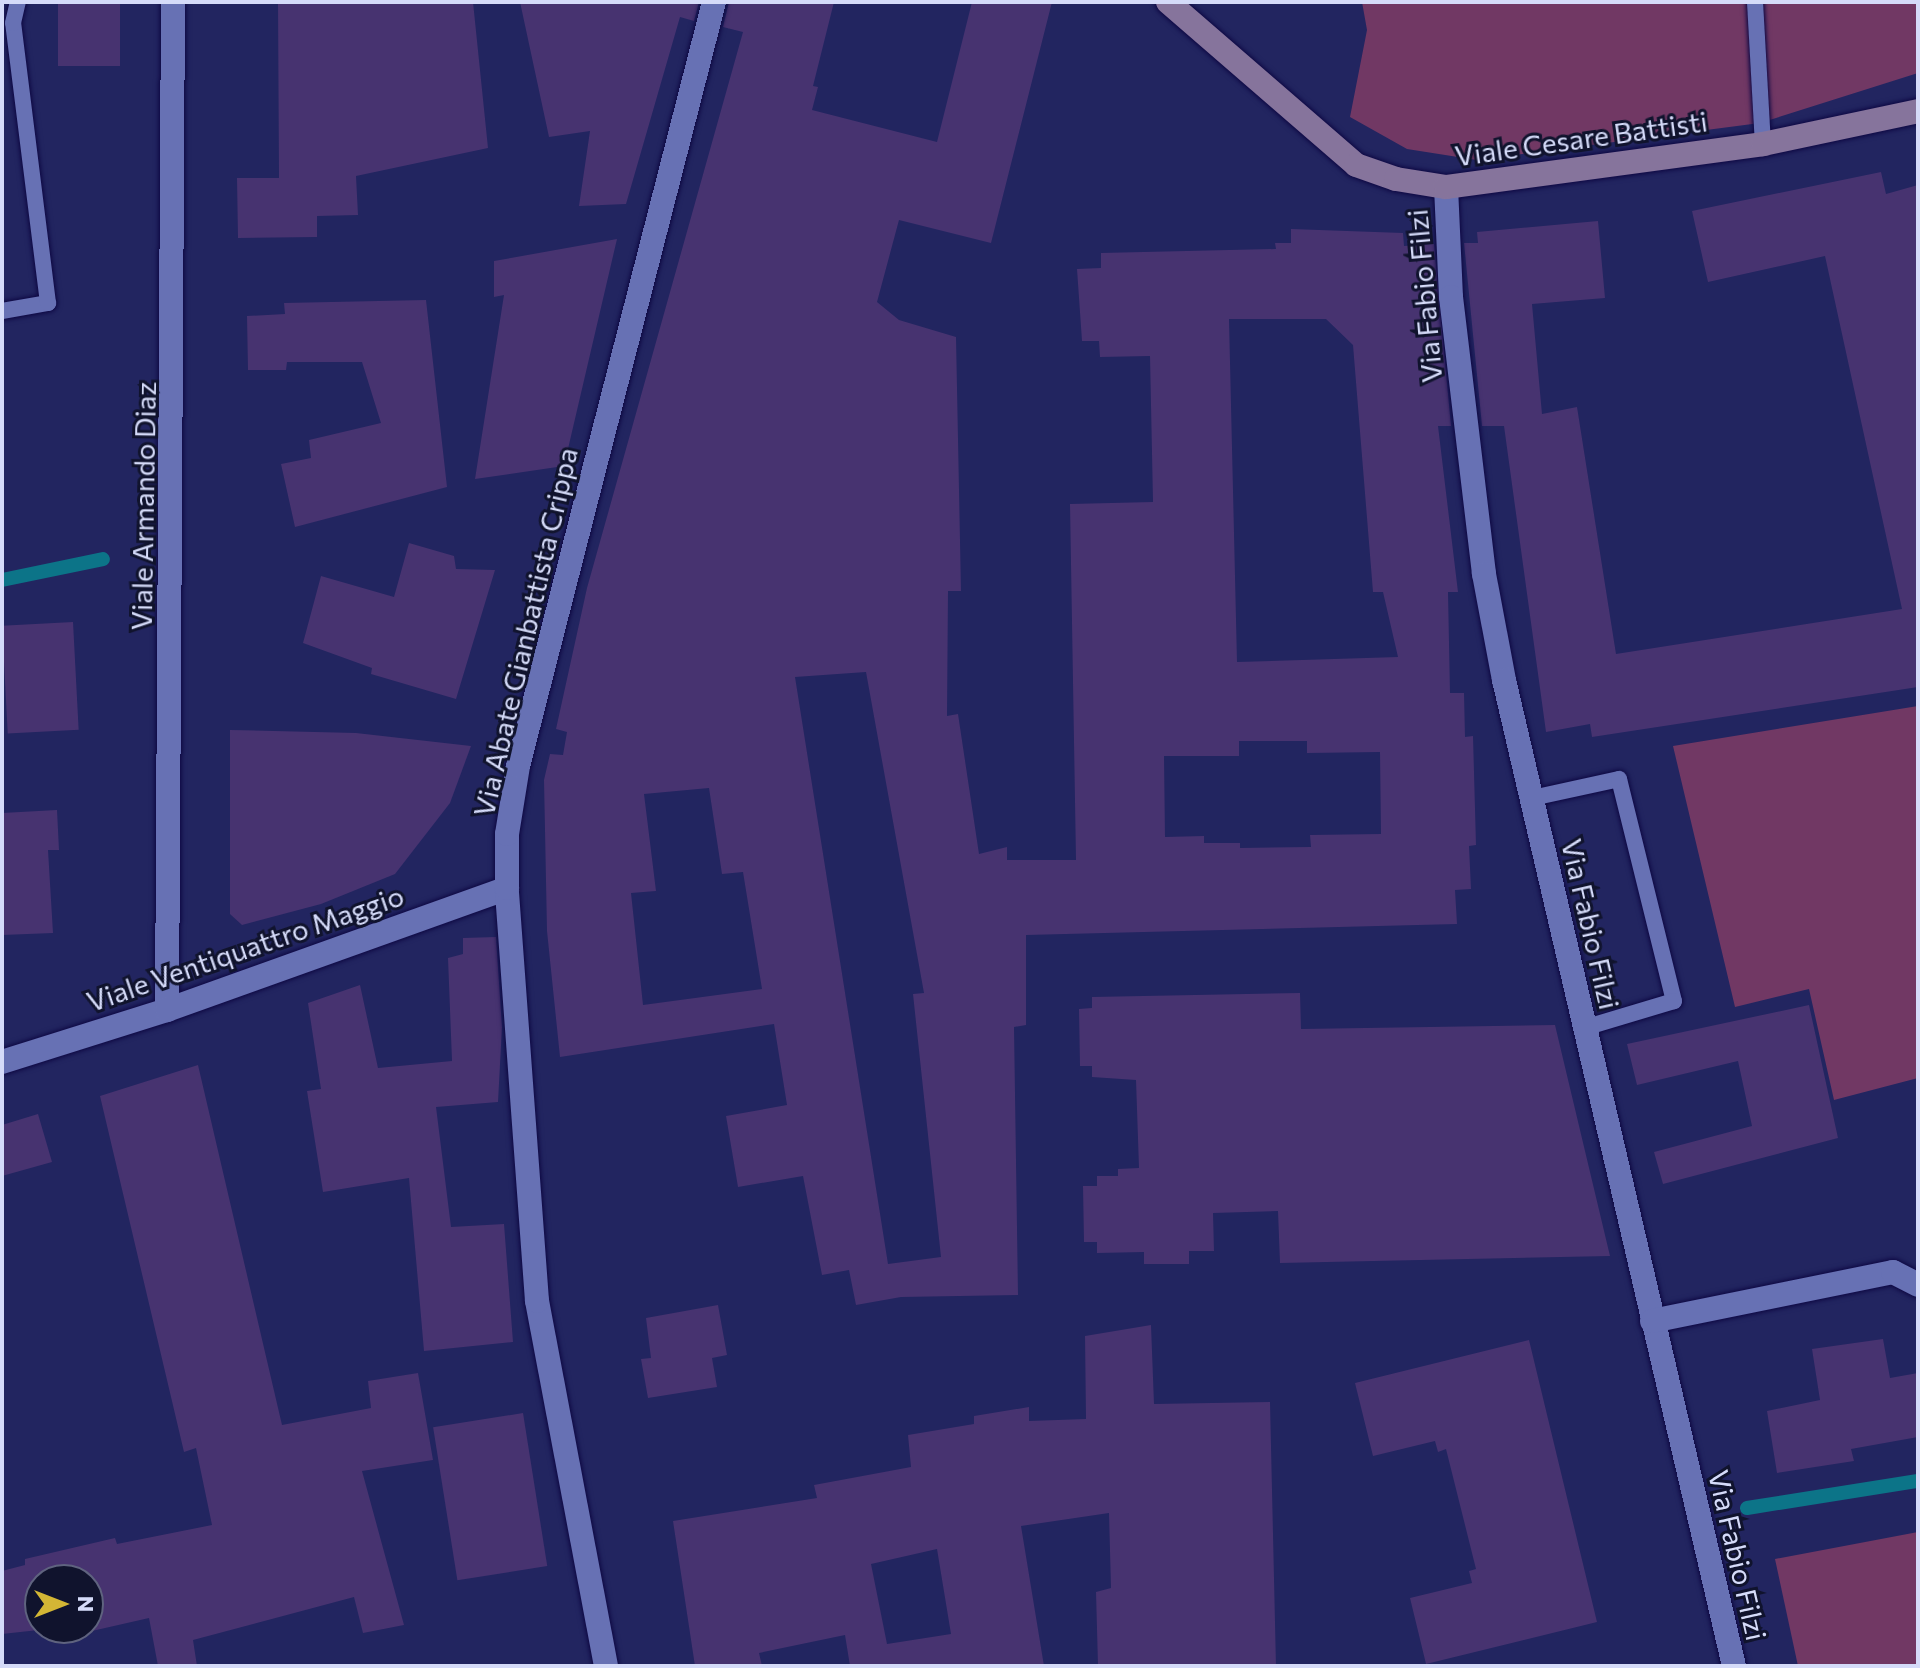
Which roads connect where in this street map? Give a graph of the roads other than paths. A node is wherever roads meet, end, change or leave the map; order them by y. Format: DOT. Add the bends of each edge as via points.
graph roads {
  1 [pos="18,2"];
  2 [pos="173,2"];
  3 [pos="714,2"];
  4 [pos="1168,2"];
  5 [pos="1755,2"];
  6 [pos="9,44"];
  7 [pos="1918,111"];
  8 [pos="1763,144"];
  9 [pos="1446,187"];
  10 [pos="2,311"];
  11 [pos="1532,798"];
  12 [pos="507,888"];
  13 [pos="167,1010"];
  14 [pos="1584,1028"];
  15 [pos="2,1062"];
  16 [pos="1918,1285"];
  17 [pos="1652,1321"];
  18 [pos="606,1666"];
  19 [pos="1734,1666"];
  1 -- 6 [label="lane"];
  2 -- 13 [label="street, Viale Armando Diaz"];
  3 -- 12 [label="street, Via Abate Gianbattista Crippa" via="518,766 507,834"];
  4 -- 9 [label="street, Viale Cesare Battisti" via="1356,165 1396,179"];
  5 -- 8 [label="lane"];
  6 -- 10 [label="lane" via="48,303"];
  7 -- 8 [label="street, Viale Cesare Battisti"];
  8 -- 9 [label="street, Viale Cesare Battisti"];
  9 -- 11 [label="street, Via Fabio Filzi" via="1451,297 1484,574"];
  11 -- 14 [label="street, Via Fabio Filzi"];
  11 -- 14 [label="lane" via="1619,779 1674,1001"];
  12 -- 13 [label="street, Viale Ventiquattro Maggio"];
  12 -- 18 [label="street, Via Abate Gianbattista Crippa" via="544,1354"];
  13 -- 15 [label="street, Viale Ventiquattro Maggio"];
  14 -- 17 [label="street, Via Fabio Filzi"];
  16 -- 17 [label="street" via="1893,1272"];
  17 -- 19 [label="street, Via Fabio Filzi"];
}
